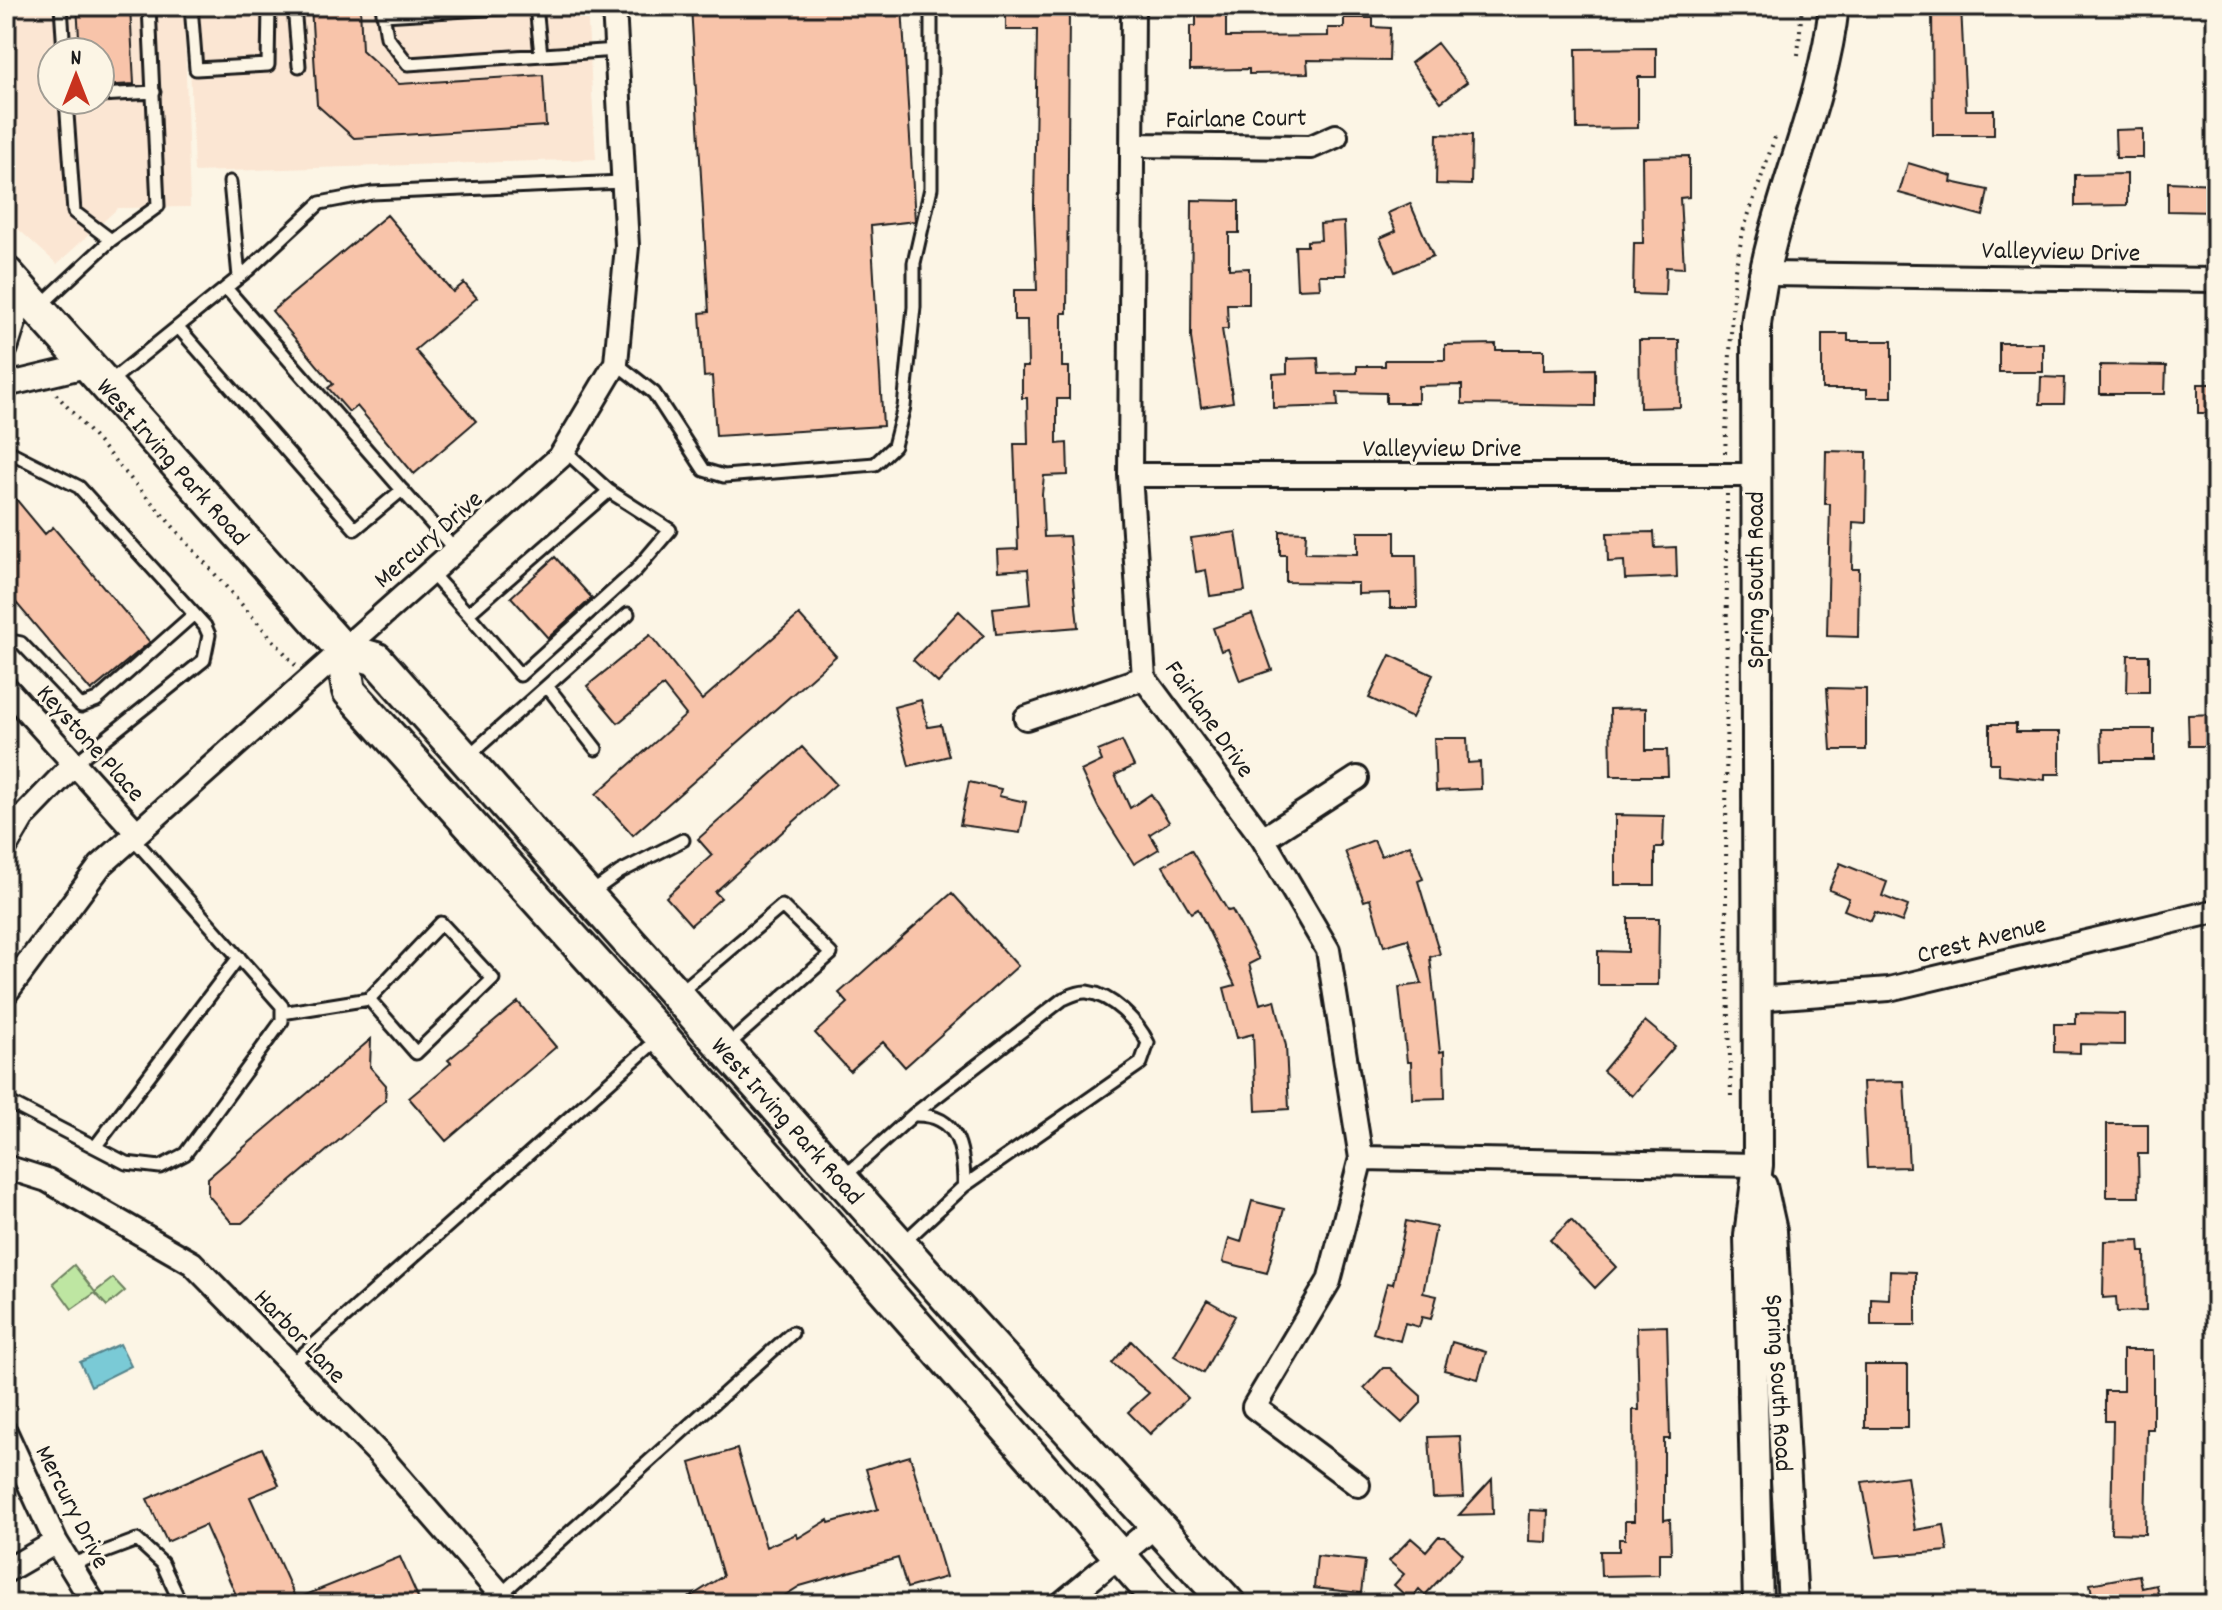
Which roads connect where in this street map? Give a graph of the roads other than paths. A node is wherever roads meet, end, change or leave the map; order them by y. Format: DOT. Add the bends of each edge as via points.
graph roads {
  1 [pos="61,6"];
  2 [pos="149,6"];
  3 [pos="191,6"];
  4 [pos="269,6"];
  5 [pos="294,6"];
  6 [pos="535,6"];
  7 [pos="614,6"];
  8 [pos="931,6"];
  9 [pos="1133,6"];
  10 [pos="1834,6"];
  11 [pos="382,10"];
  12 [pos="63,36"];
  13 [pos="617,50"];
  14 [pos="541,55"];
  15 [pos="299,66"];
  16 [pos="154,92"];
  17 [pos="116,94"];
  18 [pos="6,116"];
  19 [pos="67,116"];
  20 [pos="1336,136"];
  21 [pos="6,144"];
  22 [pos="1134,145"];
  23 [pos="230,182"];
  24 [pos="622,182"];
  25 [pos="111,240"];
  26 [pos="1761,274"];
  27 [pos="239,277"];
  28 [pos="2216,280"];
  29 [pos="226,288"];
  30 [pos="23,290"];
  31 [pos="178,327"];
  32 [pos="6,348"];
  33 [pos="616,363"];
  34 [pos="98,374"];
  35 [pos="6,385"];
  36 [pos="6,450"];
  37 [pos="564,450"];
  38 [pos="1130,475"];
  39 [pos="1754,475"];
  40 [pos="402,490"];
  41 [pos="609,491"];
  42 [pos="455,550"];
  43 [pos="430,572"];
  44 [pos="468,614"];
  45 [pos="628,614"];
  46 [pos="193,615"];
  47 [pos="6,640"];
  48 [pos="342,649"];
  49 [pos="1144,678"];
  50 [pos="547,686"];
  51 [pos="6,688"];
  52 [pos="1026,718"];
  53 [pos="596,749"];
  54 [pos="465,758"];
  55 [pos="75,763"];
  56 [pos="1357,778"];
  57 [pos="134,835"];
  58 [pos="1263,839"];
  59 [pos="683,840"];
  60 [pos="6,846"];
  61 [pos="587,895"];
  62 [pos="2216,911"];
  63 [pos="239,957"];
  64 [pos="6,993"];
  65 [pos="676,995"];
  66 [pos="369,999"];
  67 [pos="1755,999"];
  68 [pos="282,1013"];
  69 [pos="662,1037"];
  70 [pos="724,1049"];
  71 [pos="6,1101"];
  72 [pos="913,1115"];
  73 [pos="95,1147"];
  74 [pos="1361,1158"];
  75 [pos="1758,1165"];
  76 [pos="6,1167"];
  77 [pos="841,1180"];
  78 [pos="964,1186"];
  79 [pos="900,1246"];
  80 [pos="792,1333"];
  81 [pos="291,1365"];
  82 [pos="6,1433"];
  83 [pos="1358,1485"];
  84 [pos="1155,1526"];
  85 [pos="56,1542"];
  86 [pos="1117,1557"];
  87 [pos="70,1565"];
  88 [pos="6,1571"];
  89 [pos="500,1600"];
  90 [pos="94,1604"];
  91 [pos="181,1604"];
  92 [pos="1061,1604"];
  93 [pos="1162,1604"];
  94 [pos="1229,1604"];
  95 [pos="1758,1604"];
  96 [pos="1793,1604"];
  1 -- 12 [label="lane"];
  2 -- 16 [label="lane"];
  3 -- 4 [label="lane" via="196,69 268,65"];
  5 -- 15 [label="lane"];
  6 -- 11 [label="lane"];
  6 -- 14 [label="lane"];
  7 -- 13 [label="street, Mercury Drive"];
  8 -- 33 [label="lane" via="931,188 914,263 904,407 894,446 875,464 724,476 704,470 654,393"];
  9 -- 22 [label="street, Fairlane Drive"];
  10 -- 26 [label="street, Spring South Road" via="1828,55"];
  11 -- 14 [label="lane" via="387,37 408,64"];
  13 -- 14 [label="lane"];
  13 -- 24 [label="street, Mercury Drive"];
  16 -- 17 [label="lane"];
  16 -- 25 [label="lane" via="158,206"];
  18 -- 21 [label="lane"];
  19 -- 25 [label="lane" via="74,212"];
  20 -- 22 [label="street, Fairlane Court" via="1311,147"];
  22 -- 38 [label="street, Fairlane Drive"];
  23 -- 27 [label="lane"];
  24 -- 27 [label="lane" via="372,193 320,203"];
  24 -- 33 [label="street, Mercury Drive" via="627,246"];
  25 -- 30 [label="lane"];
  26 -- 28 [label="street, Valleyview Drive"];
  26 -- 39 [label="street, Spring South Road"];
  27 -- 29 [label="lane"];
  29 -- 31 [label="lane"];
  29 -- 40 [label="lane"];
  30 -- 32 [label="street"];
  30 -- 34 [label="main road, West Irving Park Road"];
  31 -- 34 [label="lane"];
  31 -- 40 [label="lane" via="355,529"];
  33 -- 37 [label="street, Mercury Drive"];
  34 -- 35 [label="street"];
  34 -- 48 [label="main road, West Irving Park Road"];
  36 -- 46 [label="lane" via="79,487"];
  37 -- 41 [label="lane"];
  37 -- 42 [label="street, Mercury Drive"];
  38 -- 39 [label="street, Valleyview Drive"];
  38 -- 49 [label="street, Fairlane Drive"];
  39 -- 67 [label="street, Spring South Road"];
  40 -- 42 [label="lane"];
  41 -- 44 [label="lane"];
  41 -- 44 [label="lane" via="670,530 636,570 520,675"];
  42 -- 43 [label="street, Mercury Drive"];
  43 -- 44 [label="lane"];
  43 -- 48 [label="street, Mercury Drive"];
  45 -- 50 [label="lane"];
  46 -- 47 [label="lane" via="97,700 81,706 21,643"];
  46 -- 55 [label="lane" via="209,635 204,660"];
  48 -- 54 [label="main road, West Irving Park Road" via="376,659"];
  48 -- 57 [label="street, Mercury Drive"];
  48 -- 69 [label="main road, West Irving Park Road" via="349,691"];
  49 -- 52 [label="street"];
  49 -- 58 [label="street, Fairlane Drive"];
  50 -- 53 [label="lane"];
  50 -- 54 [label="lane"];
  51 -- 55 [label="street, Keystone Place"];
  54 -- 61 [label="main road, West Irving Park Road"];
  55 -- 57 [label="street, Keystone Place"];
  55 -- 60 [label="street" via="23,817"];
  56 -- 58 [label="street"];
  57 -- 63 [label="lane"];
  57 -- 64 [label="street, Mercury Drive" via="100,866"];
  58 -- 74 [label="street, Fairlane Drive" via="1328,950"];
  59 -- 61 [label="lane"];
  61 -- 65 [label="main road, West Irving Park Road"];
  62 -- 67 [label="street, Crest Avenue" via="1889,989"];
  63 -- 68 [label="lane" via="282,1006"];
  63 -- 73 [label="lane"];
  65 -- 70 [label="main road, West Irving Park Road"];
  65 -- 70 [label="lane" via="782,906 831,954"];
  66 -- 66 [label="lane" via="416,1053 493,979 441,923"];
  66 -- 68 [label="lane"];
  67 -- 75 [label="street, Spring South Road"];
  68 -- 73 [label="lane" via="282,1021 185,1154 160,1167 126,1163"];
  69 -- 81 [label="lane"];
  69 -- 86 [label="main road, West Irving Park Road"];
  70 -- 77 [label="main road, West Irving Park Road"];
  71 -- 73 [label="lane"];
  72 -- 77 [label="lane"];
  72 -- 78 [label="lane" via="927,1114 947,1123 964,1152"];
  72 -- 78 [label="lane" via="1063,999 1083,991 1102,996 1139,1025 1148,1043 1141,1063"];
  74 -- 75 [label="street"];
  74 -- 83 [label="street, Fairlane Drive" via="1329,1281 1254,1407"];
  75 -- 95 [label="street, Spring South Road" via="1749,1236"];
  75 -- 96 [label="street, Spring South Road" via="1772,1231"];
  76 -- 81 [label="street, Harbor Lane" via="47,1180 192,1263"];
  77 -- 79 [label="main road, West Irving Park Road"];
  78 -- 79 [label="lane"];
  79 -- 84 [label="main road, West Irving Park Road"];
  80 -- 89 [label="lane"];
  81 -- 89 [label="street, Harbor Lane" via="379,1454"];
  82 -- 85 [label="street, Mercury Drive"];
  84 -- 86 [label="street"];
  84 -- 94 [label="main road, West Irving Park Road"];
  85 -- 87 [label="street, Mercury Drive"];
  85 -- 88 [label="street"];
  86 -- 92 [label="street"];
  86 -- 93 [label="main road, West Irving Park Road"];
  87 -- 90 [label="street, Mercury Drive"];
  87 -- 91 [label="lane" via="137,1540 162,1563"];
}
